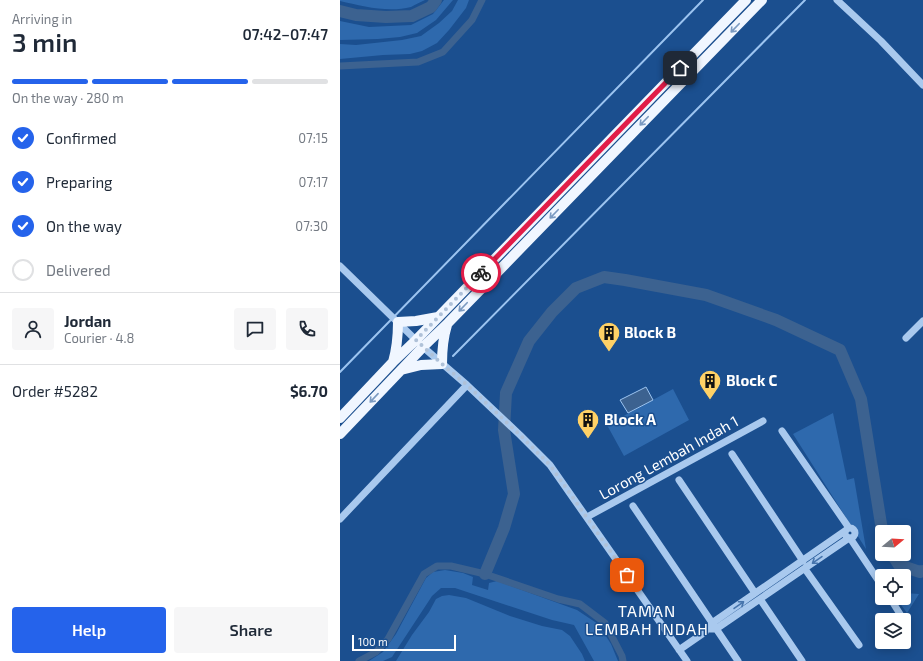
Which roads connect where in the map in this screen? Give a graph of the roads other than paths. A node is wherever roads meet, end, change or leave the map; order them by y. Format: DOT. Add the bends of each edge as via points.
graph roads {
  1 [pos="746,0"];
  2 [pos="762,0"];
  3 [pos="837,0"];
  4 [pos="923,85"];
  5 [pos="340,266"];
  6 [pos="438,317"];
  7 [pos="395,319"];
  8 [pos="923,321"];
  9 [pos="448,323"];
  10 [pos="906,338"];
  11 [pos="420,343"];
  12 [pos="393,362"];
  13 [pos="442,364"];
  14 [pos="401,370"];
  15 [pos="467,385"];
  16 [pos="340,418"];
  17 [pos="763,421"];
  18 [pos="782,431"];
  19 [pos="340,434"];
  20 [pos="732,454"];
  21 [pos="679,480"];
  22 [pos="633,506"];
  23 [pos="587,517"];
  24 [pos="340,519"];
  25 [pos="848,534"];
  26 [pos="803,561"];
  27 [pos="805,568"];
  28 [pos="875,575"];
  29 [pos="757,596"];
  30 [pos="714,626"];
  31 [pos="705,632"];
  32 [pos="859,645"];
  33 [pos="679,650"];
  34 [pos="687,661"];
  35 [pos="738,661"];
  36 [pos="802,661"];
  1 -- 6 [label="main road"];
  2 -- 9 [label="main road, one-way"];
  3 -- 4 [label="street"];
  5 -- 7 [label="street"];
  6 -- 7 [label="main road" via="416,321"];
  6 -- 11 [label="main road"];
  7 -- 11 [label="street"];
  7 -- 12 [label="main road" via="398,335"];
  8 -- 10 [label="street"];
  9 -- 11 [label="main road"];
  9 -- 13 [label="main road" via="443,336"];
  11 -- 12 [label="main road"];
  11 -- 13 [label="street"];
  11 -- 14 [label="main road"];
  12 -- 16 [label="main road"];
  13 -- 14 [label="main road" via="421,365"];
  13 -- 15 [label="street"];
  14 -- 19 [label="main road, one-way"];
  15 -- 23 [label="street" via="550,465"];
  15 -- 24 [label="street"];
  17 -- 23 [label="street, Lorong Lembah Indah 1"];
  18 -- 25 [label="street"];
  20 -- 26 [label="street"];
  21 -- 29 [label="street"];
  22 -- 30 [label="street"];
  23 -- 33 [label="street"];
  25 -- 26 [label="street"];
  25 -- 27 [label="street, one-way"];
  25 -- 28 [label="street"];
  26 -- 29 [label="street"];
  27 -- 29 [label="street"];
  27 -- 32 [label="street"];
  29 -- 30 [label="street"];
  29 -- 36 [label="street"];
  30 -- 35 [label="street"];
  31 -- 33 [label="street"];
  33 -- 34 [label="street"];
}
